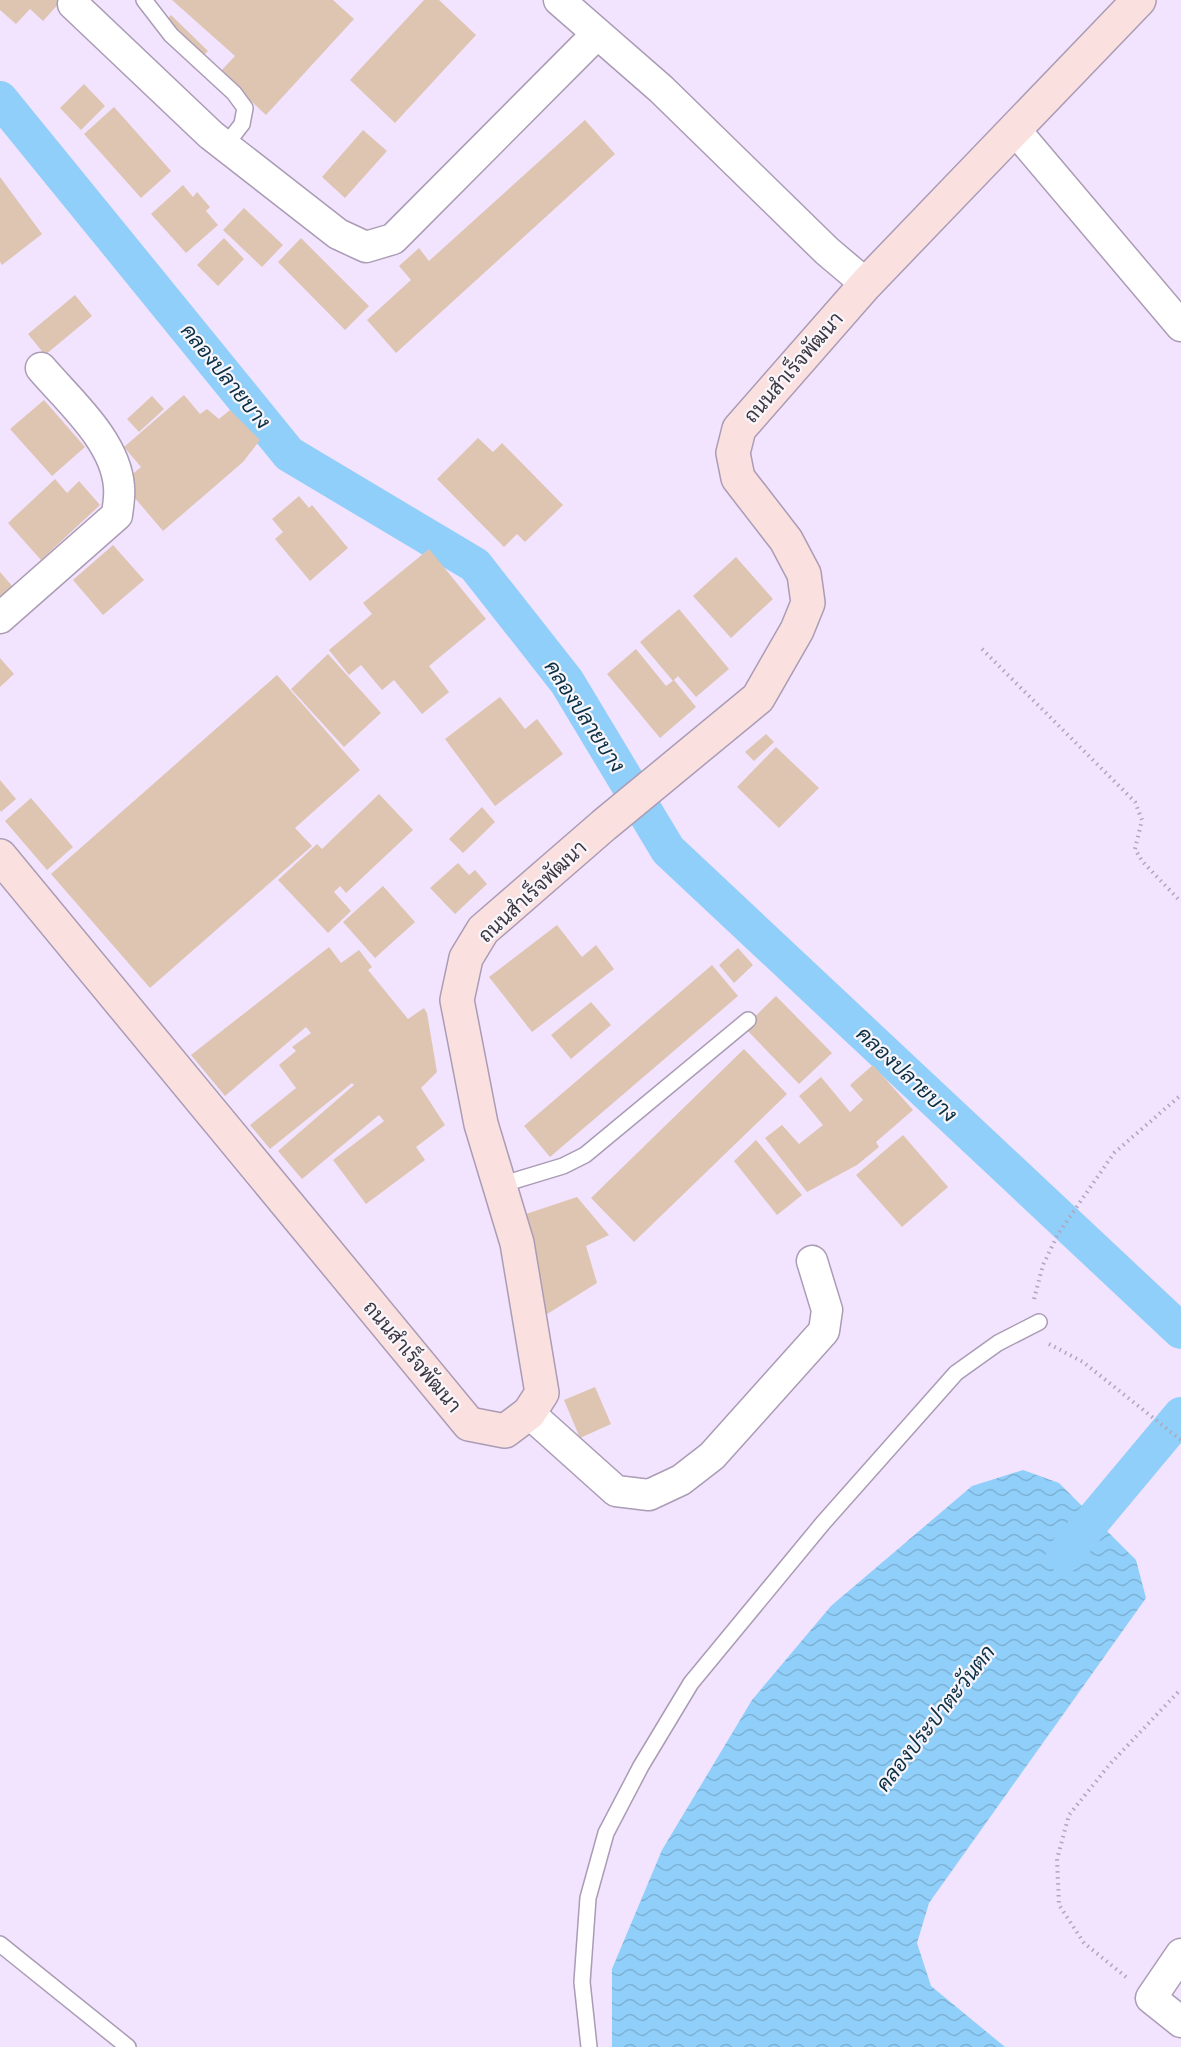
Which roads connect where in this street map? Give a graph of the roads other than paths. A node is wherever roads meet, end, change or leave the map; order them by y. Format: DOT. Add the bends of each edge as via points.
graph roads {
  1 [pos="144,0"];
  2 [pos="559,0"];
  3 [pos="1139,0"];
  4 [pos="74,4"];
  5 [pos="597,34"];
  6 [pos="1016,131"];
  7 [pos="225,146"];
  8 [pos="866,284"];
  9 [pos="1181,326"];
  10 [pos="41,368"];
  11 [pos="0,618"];
  12 [pos="0,856"];
  13 [pos="748,1020"];
  14 [pos="500,1185"];
  15 [pos="812,1261"];
  16 [pos="1039,1322"];
  17 [pos="529,1413"];
  18 [pos="0,1944"];
  19 [pos="1181,1954"];
  20 [pos="1181,2022"];
  21 [pos="128,2047"];
  22 [pos="589,2047"];
  1 -- 7 [label="lane" via="171,35 245,108 242,124"];
  2 -- 5 [label="street"];
  3 -- 6 [label="street, ถนนสำเร็จพัฒนา"];
  4 -- 7 [label="street"];
  5 -- 7 [label="street" via="393,239 366,247 338,234"];
  5 -- 8 [label="street" via="662,89 827,251"];
  6 -- 8 [label="street, ถนนสำเร็จพัฒนา"];
  6 -- 9 [label="street"];
  8 -- 14 [label="street, ถนนสำเร็จพัฒนา" via="739,429 734,453 738,478 786,540 804,574 808,603 758,699 483,930 466,958 457,999 481,1124"];
  10 -- 11 [label="street" via="86,420 109,456 119,486 117,515"];
  12 -- 17 [label="street, ถนนสำเร็จพัฒนา" via="469,1424 505,1431"];
  13 -- 14 [label="lane" via="585,1155 563,1166"];
  14 -- 17 [label="street, ถนนสำเร็จพัฒนา" via="517,1243 542,1393"];
  15 -- 17 [label="street" via="827,1310 824,1331 712,1456 681,1480 649,1495 616,1491"];
  16 -- 22 [label="lane" via="956,1372 823,1523 691,1683 606,1833 588,1898 582,1983"];
  18 -- 21 [label="lane"];
  19 -- 20 [label="street" via="1151,1998"];
}
